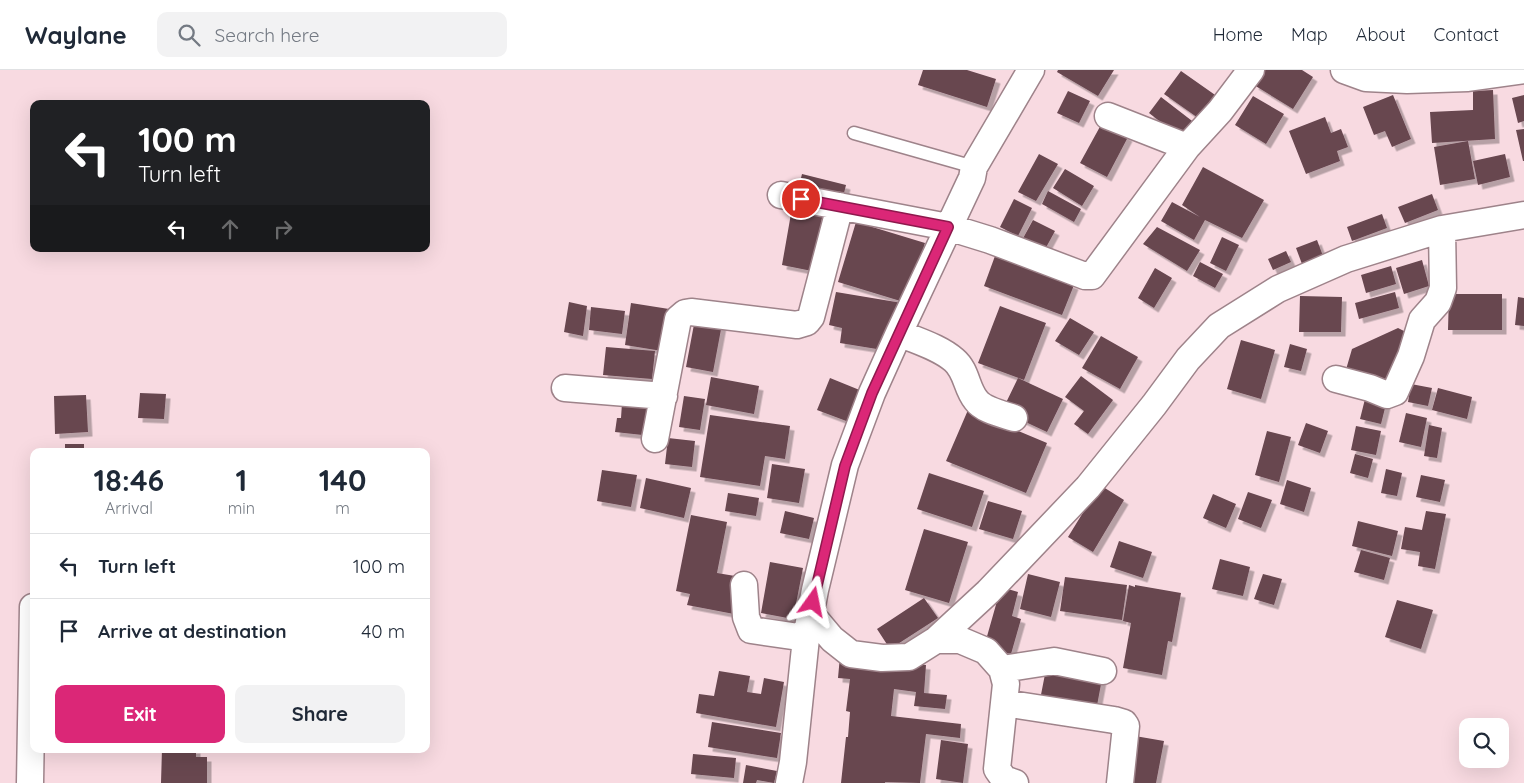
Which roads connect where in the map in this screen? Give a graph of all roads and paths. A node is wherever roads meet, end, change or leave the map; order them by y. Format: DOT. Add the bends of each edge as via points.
graph roads {
  1 [pos="1031,70"];
  2 [pos="1251,70"];
  3 [pos="1344,70"];
  4 [pos="1524,70"];
  5 [pos="1108,116"];
  6 [pos="854,133"];
  7 [pos="1187,147"];
  8 [pos="974,167"];
  9 [pos="781,195"];
  10 [pos="840,206"];
  11 [pos="1524,214"];
  12 [pos="948,227"];
  13 [pos="1442,229"];
  14 [pos="899,333"];
  15 [pos="1336,379"];
  16 [pos="565,388"];
  17 [pos="664,396"];
  18 [pos="1014,418"];
  19 [pos="655,439"];
  20 [pos="744,585"];
  21 [pos="808,626"];
  22 [pos="936,640"];
  23 [pos="1002,669"];
  24 [pos="1103,671"];
  25 [pos="1004,703"];
  26 [pos="31,753"];
  27 [pos="30,783"];
  28 [pos="789,783"];
  29 [pos="1015,783"];
  30 [pos="1120,783"];
  1 -- 8 [label="street"];
  2 -- 7 [label="street" via="1220,112"];
  3 -- 4 [label="street" via="1366,78 1407,80 1468,78"];
  5 -- 7 [label="street"];
  6 -- 8 [label="lane"];
  7 -- 12 [label="street" via="1092,276"];
  8 -- 12 [label="street" via="972,178"];
  9 -- 10 [label="street"];
  10 -- 12 [label="street"];
  10 -- 17 [label="street" via="807,322 796,325 685,313 678,319"];
  11 -- 13 [label="street"];
  12 -- 14 [label="street"];
  13 -- 15 [label="street" via="1441,296 1434,309 1422,320 1395,392 1387,395"];
  13 -- 22 [label="street" via="1346,259 1278,288 1219,326 1188,359 1088,487 988,592"];
  14 -- 18 [label="street" via="944,352 956,361 981,406"];
  14 -- 21 [label="street" via="845,466"];
  16 -- 17 [label="street"];
  17 -- 19 [label="street"];
  20 -- 21 [label="street" via="746,617 752,630"];
  21 -- 22 [label="street" via="851,654 882,658 909,657"];
  21 -- 28 [label="street"];
  22 -- 23 [label="street" via="960,640 986,651"];
  23 -- 24 [label="street" via="1054,661"];
  23 -- 25 [label="street" via="1006,684"];
  25 -- 29 [label="street" via="997,769 1004,779"];
  25 -- 30 [label="street" via="1124,723"];
  26 -- 27 [label="street"];
}
